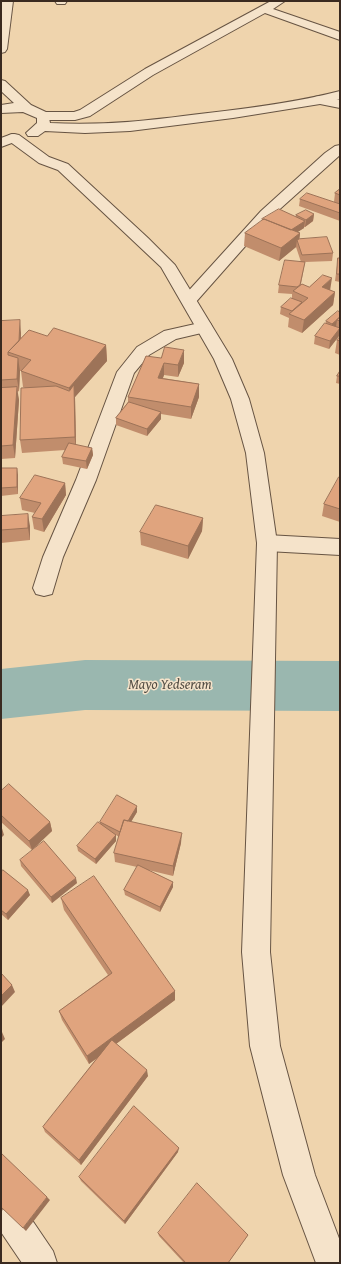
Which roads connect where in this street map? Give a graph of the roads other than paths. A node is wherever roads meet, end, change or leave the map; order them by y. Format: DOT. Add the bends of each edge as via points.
graph roads {
  1 [pos="7,1"];
  2 [pos="268,4"];
  3 [pos="340,36"];
  4 [pos="1,49"];
  5 [pos="1,84"];
  6 [pos="340,95"];
  7 [pos="320,100"];
  8 [pos="340,104"];
  9 [pos="26,108"];
  10 [pos="1,109"];
  11 [pos="45,132"];
  12 [pos="7,139"];
  13 [pos="340,149"];
  14 [pos="63,167"];
  15 [pos="189,300"];
  16 [pos="204,327"];
  17 [pos="267,543"];
  18 [pos="340,546"];
  19 [pos="44,588"];
  20 [pos="1,1207"];
  21 [pos="41,1263"];
  22 [pos="332,1263"];
  1 -- 4 [label="street"];
  2 -- 3 [label="street"];
  2 -- 11 [label="street" via="149,72 85,113"];
  5 -- 9 [label="street"];
  6 -- 7 [label="street"];
  7 -- 8 [label="street"];
  7 -- 11 [label="street" via="130,127"];
  9 -- 10 [label="street"];
  9 -- 11 [label="street" via="36,111"];
  11 -- 12 [label="street"];
  11 -- 14 [label="street"];
  12 -- 14 [label="street" via="44,160"];
  13 -- 15 [label="street" via="266,214"];
  14 -- 15 [label="street" via="167,265"];
  15 -- 16 [label="street"];
  16 -- 17 [label="street" via="223,359 240,399 255,453"];
  16 -- 19 [label="street" via="170,335 143,351 126,372 86,480 53,557"];
  17 -- 18 [label="street"];
  17 -- 22 [label="street" via="256,952 265,1046 299,1175"];
  20 -- 21 [label="street" via="23,1234"];
}
